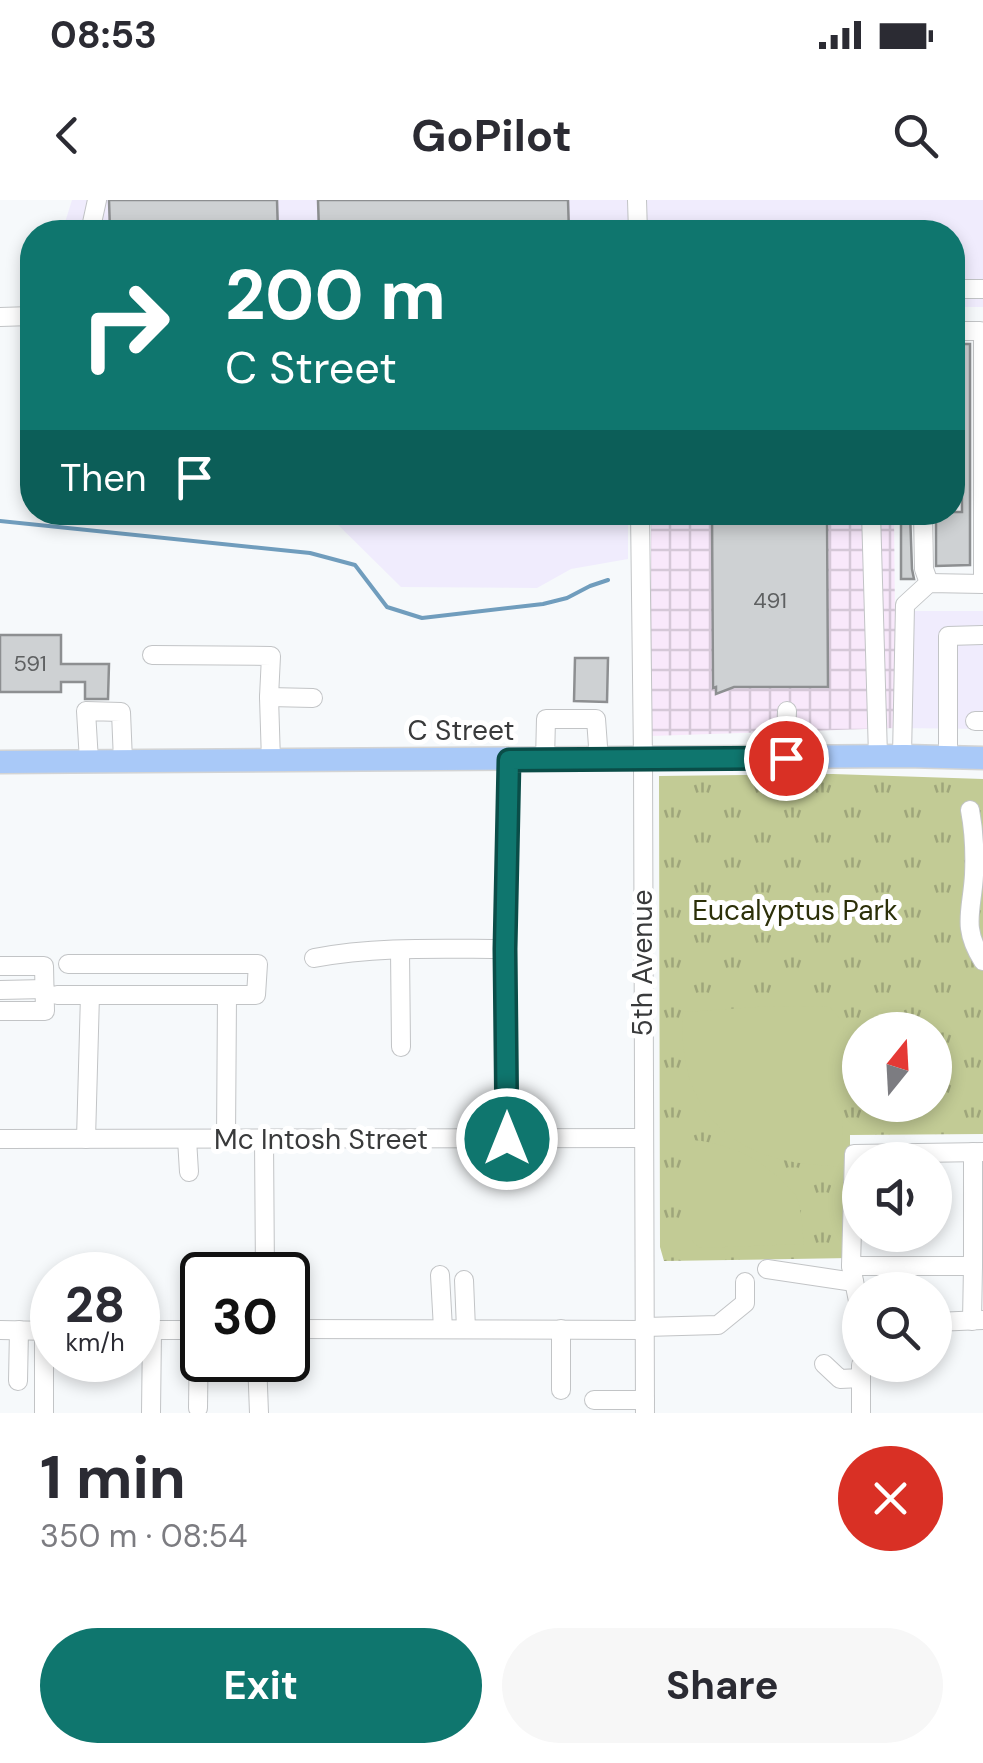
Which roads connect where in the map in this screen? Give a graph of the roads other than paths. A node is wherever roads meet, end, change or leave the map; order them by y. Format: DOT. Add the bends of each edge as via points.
graph roads {
  1 [pos="965,331"];
  2 [pos="640,525"];
  3 [pos="871,525"];
  4 [pos="923,525"];
  5 [pos="983,582"];
  6 [pos="929,583"];
  7 [pos="983,635"];
  8 [pos="152,655"];
  9 [pos="269,697"];
  10 [pos="313,698"];
  11 [pos="787,711"];
  12 [pos="878,756"];
  13 [pos="902,756"];
  14 [pos="786,758"];
  15 [pos="948,758"];
  16 [pos="983,758"];
  17 [pos="509,760"];
  18 [pos="545,760"];
  19 [pos="599,760"];
  20 [pos="643,760"];
  21 [pos="123,761"];
  22 [pos="270,761"];
  23 [pos="0,762"];
  24 [pos="89,762"];
  25 [pos="970,810"];
  26 [pos="505,949"];
  27 [pos="400,950"];
  28 [pos="314,958"];
  29 [pos="983,961"];
  30 [pos="68,964"];
  31 [pos="121,964"];
  32 [pos="192,964"];
  33 [pos="0,966"];
  34 [pos="0,990"];
  35 [pos="51,992"];
  36 [pos="192,995"];
  37 [pos="227,995"];
  38 [pos="90,996"];
  39 [pos="120,996"];
  40 [pos="0,1011"];
  41 [pos="401,1047"];
  42 [pos="0,1138"];
  43 [pos="642,1138"];
  44 [pos="86,1139"];
  45 [pos="187,1139"];
  46 [pos="226,1139"];
  47 [pos="507,1139"];
  48 [pos="264,1140"];
  49 [pos="978,1152"];
  50 [pos="189,1172"];
  51 [pos="264,1252"];
  52 [pos="973,1266"];
  53 [pos="768,1270"];
  54 [pos="853,1272"];
  55 [pos="883,1272"];
  56 [pos="842,1273"];
  57 [pos="440,1275"];
  58 [pos="464,1280"];
  59 [pos="745,1282"];
  60 [pos="978,1320"];
  61 [pos="952,1321"];
  62 [pos="645,1328"];
  63 [pos="310,1329"];
  64 [pos="443,1329"];
  65 [pos="466,1329"];
  66 [pos="0,1330"];
  67 [pos="20,1330"];
  68 [pos="30,1330"];
  69 [pos="560,1330"];
  70 [pos="824,1364"];
  71 [pos="842,1378"];
  72 [pos="18,1381"];
  73 [pos="45,1382"];
  74 [pos="148,1382"];
  75 [pos="199,1382"];
  76 [pos="258,1382"];
  77 [pos="861,1382"];
  78 [pos="561,1390"];
  79 [pos="594,1400"];
  80 [pos="644,1406"];
  81 [pos="198,1408"];
  82 [pos="44,1413"];
  83 [pos="151,1413"];
  84 [pos="259,1413"];
  85 [pos="861,1413"];
  1 -- 5 [label="street" via="983,334"];
  2 -- 20 [label="street, 5th Avenue"];
  3 -- 12 [label="street"];
  4 -- 6 [label="street"];
  5 -- 6 [label="street"];
  6 -- 13 [label="street" via="906,605"];
  7 -- 15 [label="street" via="948,636"];
  8 -- 9 [label="street" via="271,656"];
  9 -- 10 [label="street"];
  9 -- 22 [label="street"];
  11 -- 14 [label="street"];
  12 -- 13 [label="main road, C Street"];
  12 -- 14 [label="main road, C Street"];
  13 -- 15 [label="main road, C Street"];
  14 -- 20 [label="main road, C Street"];
  15 -- 16 [label="main road, C Street"];
  17 -- 18 [label="main road, C Street"];
  17 -- 22 [label="main road, C Street"];
  17 -- 26 [label="street"];
  18 -- 19 [label="main road, C Street"];
  18 -- 19 [label="street" via="546,719 596,719"];
  19 -- 20 [label="main road, C Street"];
  20 -- 43 [label="street, 5th Avenue"];
  21 -- 22 [label="main road, C Street"];
  21 -- 24 [label="main road, C Street"];
  21 -- 24 [label="street" via="121,712 77,709"];
  23 -- 24 [label="main road, C Street"];
  25 -- 29 [label="street" via="968,927"];
  26 -- 27 [label="street"];
  26 -- 47 [label="street"];
  27 -- 28 [label="street"];
  27 -- 41 [label="street"];
  30 -- 31 [label="street"];
  31 -- 32 [label="street"];
  31 -- 39 [label="street"];
  32 -- 36 [label="street"];
  32 -- 37 [label="street" via="258,964 256,996"];
  33 -- 35 [label="street" via="44,966"];
  34 -- 35 [label="street"];
  35 -- 38 [label="street"];
  35 -- 40 [label="street" via="45,1011"];
  36 -- 37 [label="street"];
  36 -- 39 [label="street"];
  37 -- 46 [label="street"];
  38 -- 39 [label="street"];
  38 -- 44 [label="street"];
  42 -- 44 [label="street, Mc Intosh Street"];
  43 -- 47 [label="street, Mc Intosh Street"];
  43 -- 62 [label="street, 5th Avenue"];
  44 -- 45 [label="street, Mc Intosh Street"];
  45 -- 46 [label="street, Mc Intosh Street"];
  45 -- 50 [label="street"];
  46 -- 48 [label="street, Mc Intosh Street"];
  47 -- 48 [label="street, Mc Intosh Street"];
  48 -- 51 [label="street"];
  49 -- 52 [label="street"];
  49 -- 54 [label="street" via="854,1154"];
  52 -- 55 [label="street"];
  52 -- 60 [label="street"];
  53 -- 56 [label="street"];
  57 -- 64 [label="street"];
  58 -- 65 [label="street"];
  59 -- 62 [label="street" via="746,1303 718,1325"];
  60 -- 61 [label="street"];
  62 -- 69 [label="street"];
  62 -- 80 [label="street, 5th Avenue"];
  63 -- 64 [label="street"];
  64 -- 65 [label="street"];
  65 -- 69 [label="street"];
  66 -- 67 [label="street"];
  67 -- 68 [label="street"];
  67 -- 72 [label="street"];
  69 -- 78 [label="street"];
  70 -- 71 [label="street"];
  73 -- 82 [label="street"];
  74 -- 83 [label="street"];
  75 -- 81 [label="street"];
  76 -- 84 [label="street"];
  77 -- 85 [label="street"];
  79 -- 80 [label="street"];
}
